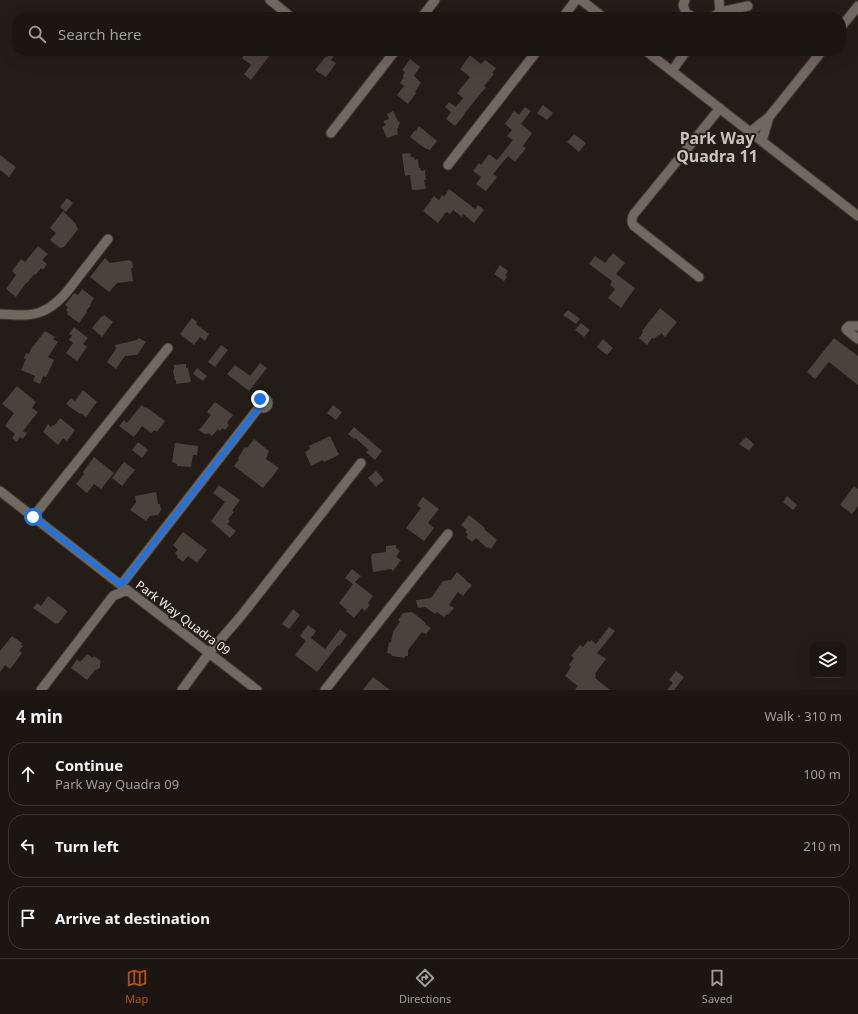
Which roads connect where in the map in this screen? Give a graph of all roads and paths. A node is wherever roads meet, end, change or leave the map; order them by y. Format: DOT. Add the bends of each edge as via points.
graph roads {
  1 [pos="270,0"];
  2 [pos="435,0"];
  3 [pos="576,0"];
  4 [pos="581,0"];
  5 [pos="685,0"];
  6 [pos="719,0"];
  7 [pos="280,3"];
  8 [pos="748,6"];
  9 [pos="858,6"];
  10 [pos="287,12"];
  11 [pos="426,12"];
  12 [pos="567,12"];
  13 [pos="596,12"];
  14 [pos="686,12"];
  15 [pos="717,12"];
  16 [pos="727,12"];
  17 [pos="846,21"];
  18 [pos="391,56"];
  19 [pos="533,56"];
  20 [pos="652,56"];
  21 [pos="682,56"];
  22 [pos="818,56"];
  23 [pos="672,71"];
  24 [pos="720,108"];
  25 [pos="769,117"];
  26 [pos="750,132"];
  27 [pos="331,133"];
  28 [pos="762,141"];
  29 [pos="448,165"];
  30 [pos="858,216"];
  31 [pos="108,239"];
  32 [pos="699,277"];
  33 [pos="0,314"];
  34 [pos="858,326"];
  35 [pos="858,339"];
  36 [pos="168,348"];
  37 [pos="260,406"];
  38 [pos="361,462"];
  39 [pos="0,491"];
  40 [pos="33,517"];
  41 [pos="448,534"];
  42 [pos="113,580"];
  43 [pos="124,588"];
  44 [pos="113,596"];
  45 [pos="209,653"];
  46 [pos="41,690"];
  47 [pos="182,690"];
  48 [pos="257,690"];
  49 [pos="325,690"];
  1 -- 7 [label="street"];
  2 -- 11 [label="street"];
  3 -- 12 [label="street"];
  4 -- 13 [label="street"];
  5 -- 14 [label="street" via="683,5"];
  6 -- 15 [label="street"];
  7 -- 10 [label="street"];
  8 -- 16 [label="street"];
  9 -- 17 [label="street"];
  18 -- 27 [label="street"];
  19 -- 29 [label="street"];
  20 -- 23 [label="street"];
  21 -- 23 [label="street"];
  22 -- 25 [label="street"];
  23 -- 24 [label="street"];
  24 -- 26 [label="street"];
  24 -- 32 [label="street" via="631,221"];
  25 -- 26 [label="street"];
  25 -- 28 [label="street"];
  26 -- 28 [label="street"];
  28 -- 30 [label="street"];
  31 -- 33 [label="street" via="67,292 51,307 34,314"];
  34 -- 35 [label="street" via="849,326 846,329"];
  36 -- 40 [label="street"];
  37 -- 43 [label="street"];
  38 -- 45 [label="street"];
  39 -- 40 [label="street, Park Way Quadra 09"];
  40 -- 42 [label="street, Park Way Quadra 09"];
  41 -- 49 [label="street"];
  42 -- 43 [label="street, Park Way Quadra 09"];
  42 -- 44 [label="street"];
  43 -- 44 [label="street"];
  43 -- 45 [label="street, Park Way Quadra 09"];
  44 -- 46 [label="street"];
  45 -- 47 [label="street"];
  45 -- 48 [label="street, Park Way Quadra 09"];
}
